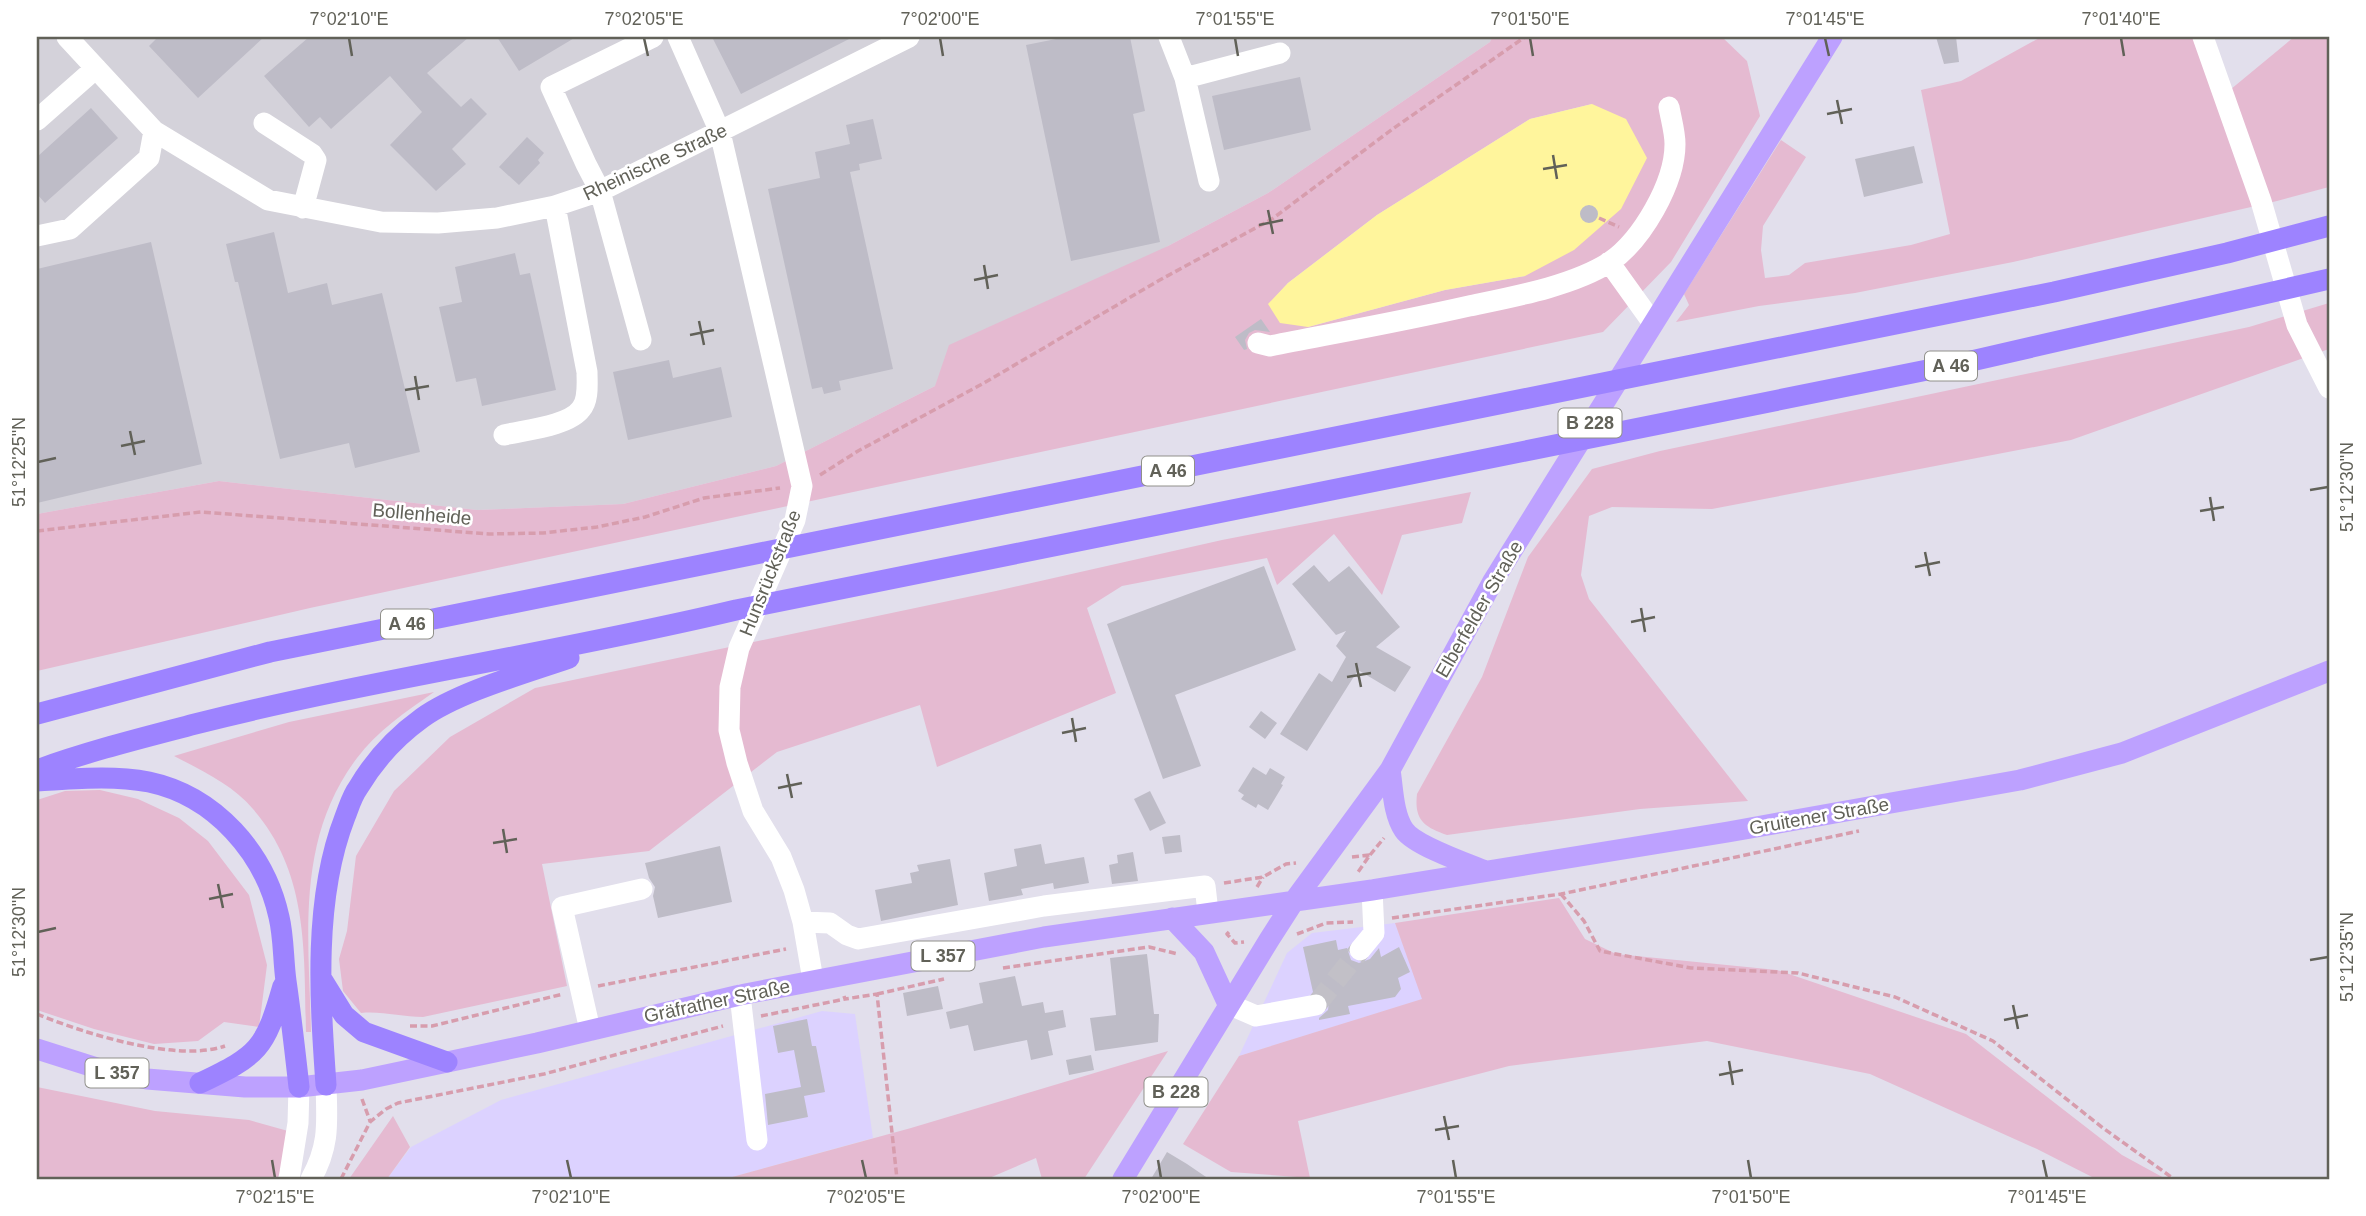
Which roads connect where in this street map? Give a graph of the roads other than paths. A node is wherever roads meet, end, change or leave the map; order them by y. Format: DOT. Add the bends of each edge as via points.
graph roads {
  1 [pos="67,37"];
  2 [pos="653,37"];
  3 [pos="678,37"];
  4 [pos="909,37"];
  5 [pos="1169,37"];
  6 [pos="1832,37"];
  7 [pos="2203,37"];
  8 [pos="1280,53"];
  9 [pos="96,68"];
  10 [pos="1185,78"];
  11 [pos="1669,107"];
  12 [pos="37,120"];
  13 [pos="264,123"];
  14 [pos="155,131"];
  15 [pos="720,132"];
  16 [pos="1209,181"];
  17 [pos="600,191"];
  18 [pos="555,206"];
  19 [pos="303,208"];
  20 [pos="2324,227"];
  21 [pos="37,236"];
  22 [pos="1609,262"];
  23 [pos="2329,279"];
  24 [pos="1652,322"];
  25 [pos="641,340"];
  26 [pos="1258,343"];
  27 [pos="2329,388"];
  28 [pos="504,435"];
  29 [pos="630,635"];
  30 [pos="2329,671"];
  31 [pos="37,714"];
  32 [pos="37,770"];
  33 [pos="1390,770"];
  34 [pos="37,781"];
  35 [pos="1485,871"];
  36 [pos="642,889"];
  37 [pos="1372,890"];
  38 [pos="1294,901"];
  39 [pos="1208,912"];
  40 [pos="1172,918"];
  41 [pos="803,922"];
  42 [pos="1360,950"];
  43 [pos="285,977"];
  44 [pos="322,980"];
  45 [pos="813,980"];
  46 [pos="740,995"];
  47 [pos="1228,1004"];
  48 [pos="1316,1005"];
  49 [pos="590,1030"];
  50 [pos="37,1049"];
  51 [pos="447,1062"];
  52 [pos="200,1083"];
  53 [pos="326,1085"];
  54 [pos="299,1087"];
  55 [pos="757,1140"];
  56 [pos="289,1179"];
  57 [pos="311,1179"];
  58 [pos="1123,1179"];
  1 -- 9 [label="street, Rheinische Straße"];
  2 -- 17 [label="street" via="551,87"];
  3 -- 15 [label="street, Hunsrückstraße"];
  4 -- 15 [label="street, Rheinische Straße"];
  5 -- 10 [label="street"];
  6 -- 24 [label="main road, Elberfelder Straße / B 228"];
  7 -- 27 [label="street" via="2261,201 2297,325"];
  8 -- 10 [label="street"];
  9 -- 12 [label="street"];
  9 -- 14 [label="street, Rheinische Straße"];
  10 -- 16 [label="street"];
  11 -- 22 [label="street" via="1675,143 1672,168 1636,237"];
  13 -- 19 [label="street" via="316,160"];
  14 -- 19 [label="street, Rheinische Straße" via="268,200"];
  14 -- 21 [label="street" via="149,158 70,229"];
  15 -- 17 [label="street, Rheinische Straße"];
  15 -- 41 [label="street, Hunsrückstraße" via="802,486 795,520 739,648 730,687 729,730 753,811 781,857"];
  17 -- 18 [label="street, Rheinische Straße"];
  17 -- 25 [label="street"];
  18 -- 19 [label="street, Rheinische Straße" via="497,218 438,223 381,222"];
  18 -- 28 [label="street" via="587,390 581,410 563,422"];
  20 -- 31 [label="highway, A 46" via="2054,292 270,652"];
  22 -- 24 [label="street"];
  22 -- 26 [label="street" via="1523,295 1270,346"];
  23 -- 29 [label="highway, A 46" via="2040,347"];
  24 -- 33 [label="main road, Elberfelder Straße / B 228" via="1493,581"];
  29 -- 32 [label="highway, A 46" via="281,703 85,752"];
  29 -- 44 [label="highway" via="466,695 423,717 383,753 356,789 328,877"];
  30 -- 35 [label="main road, Gruitener Straße / L 357" via="2122,753 2020,780"];
  33 -- 35 [label="main road" via="1405,832"];
  33 -- 38 [label="main road, Elberfelder Straße / B 228"];
  34 -- 43 [label="highway" via="103,777 150,782 197,801 230,826 254,855 270,885 285,946"];
  35 -- 37 [label="main road, Gruitener Straße / L 357"];
  36 -- 49 [label="street" via="562,907"];
  37 -- 38 [label="main road, Gruitener Straße / L 357"];
  37 -- 42 [label="street" via="1374,933"];
  38 -- 39 [label="main road, Gräfrather Straße / L 357"];
  38 -- 47 [label="main road, Elberfelder Straße / B 228"];
  39 -- 40 [label="main road, Gräfrather Straße / L 357"];
  39 -- 41 [label="street" via="1205,886 1044,906 858,939 830,923"];
  40 -- 45 [label="main road, Gräfrather Straße / L 357"];
  40 -- 47 [label="main road" via="1209,960"];
  41 -- 45 [label="street, Hunsrückstraße"];
  43 -- 52 [label="highway" via="265,1039 237,1066"];
  43 -- 54 [label="highway"];
  44 -- 51 [label="highway" via="344,1015 364,1032"];
  44 -- 53 [label="highway"];
  45 -- 46 [label="main road, Gräfrather Straße / L 357"];
  46 -- 49 [label="main road, Gräfrather Straße / L 357"];
  46 -- 55 [label="street"];
  47 -- 48 [label="street" via="1255,1016"];
  47 -- 58 [label="main road, Elberfelder Straße / B 228"];
  49 -- 51 [label="main road, Gräfrather Straße / L 357"];
  50 -- 52 [label="main road, L 357" via="147,1079"];
  51 -- 53 [label="main road, Gräfrather Straße / L 357"];
  52 -- 54 [label="main road, L 357"];
  53 -- 54 [label="main road, L 357"];
  53 -- 57 [label="street" via="327,1140"];
  54 -- 56 [label="street"];
}
